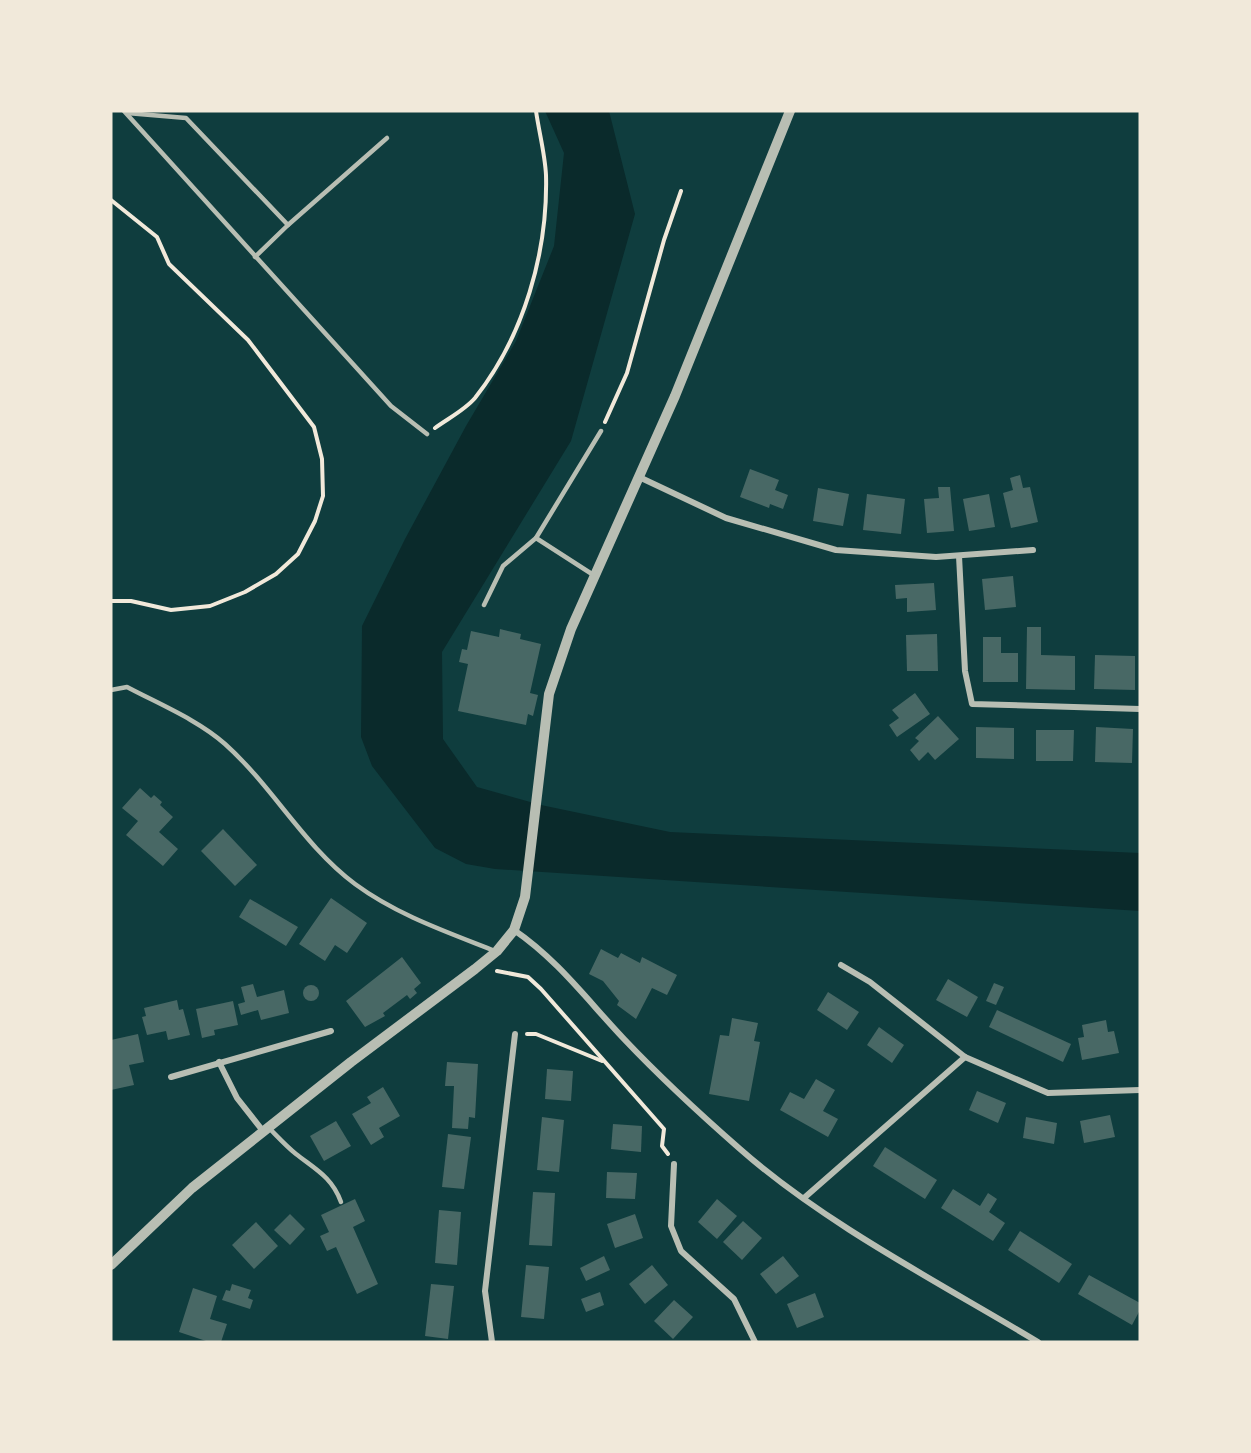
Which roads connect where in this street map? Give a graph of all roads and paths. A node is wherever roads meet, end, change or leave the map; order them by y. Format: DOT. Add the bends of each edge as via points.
graph roads {
  1 [pos="536,111"];
  2 [pos="789,111"];
  3 [pos="126,112"];
  4 [pos="387,138"];
  5 [pos="681,191"];
  6 [pos="111,200"];
  7 [pos="288,225"];
  8 [pos="255,257"];
  9 [pos="601,430"];
  10 [pos="427,434"];
  11 [pos="639,477"];
  12 [pos="536,538"];
  13 [pos="1033,550"];
  14 [pos="959,556"];
  15 [pos="595,576"];
  16 [pos="111,601"];
  17 [pos="484,605"];
  18 [pos="111,690"];
  19 [pos="1140,709"];
  20 [pos="514,930"];
  21 [pos="497,951"];
  22 [pos="841,965"];
  23 [pos="475,969"];
  24 [pos="331,1031"];
  25 [pos="515,1034"];
  26 [pos="965,1057"];
  27 [pos="219,1062"];
  28 [pos="602,1062"];
  29 [pos="171,1077"];
  30 [pos="1140,1090"];
  31 [pos="266,1129"];
  32 [pos="674,1164"];
  33 [pos="804,1198"];
  34 [pos="340,1202"];
  35 [pos="111,1265"];
  36 [pos="492,1342"];
  37 [pos="755,1342"];
  38 [pos="1038,1342"];
  1 -- 10 [label="path" via="546,173 545,211 531,290 511,341 474,399"];
  2 -- 11 [label="street"];
  3 -- 7 [label="lane" via="186,118"];
  3 -- 8 [label="lane"];
  4 -- 7 [label="lane"];
  5 -- 9 [label="path" via="627,373"];
  6 -- 16 [label="path" via="157,237 169,264 248,340 314,427 322,459 323,496 297,554 276,574 245,592 210,606 171,610"];
  7 -- 8 [label="lane"];
  8 -- 10 [label="lane" via="391,406"];
  9 -- 12 [label="lane"];
  11 -- 14 [label="street" via="726,518 836,550"];
  11 -- 15 [label="street"];
  12 -- 15 [label="lane"];
  12 -- 17 [label="lane" via="503,566"];
  13 -- 14 [label="street"];
  14 -- 19 [label="street" via="965,671 972,704"];
  15 -- 20 [label="street" via="571,629 549,694 525,897"];
  18 -- 21 [label="lane" via="127,687 224,743 322,853 353,883 385,905"];
  20 -- 21 [label="street"];
  20 -- 33 [label="street" via="568,975 624,1039 740,1150"];
  21 -- 23 [label="street"];
  22 -- 26 [label="street" via="870,982"];
  23 -- 28 [label="path" via="528,977"];
  23 -- 31 [label="street"];
  24 -- 27 [label="street"];
  25 -- 28 [label="path" via="536,1034"];
  25 -- 36 [label="street" via="485,1291"];
  26 -- 30 [label="street" via="1048,1093"];
  26 -- 33 [label="street"];
  27 -- 29 [label="street"];
  27 -- 31 [label="street" via="237,1098"];
  28 -- 32 [label="path" via="664,1129 662,1146"];
  31 -- 34 [label="lane" via="318,1168 336,1189"];
  31 -- 35 [label="street" via="192,1188"];
  32 -- 37 [label="street" via="670,1226 681,1251 734,1299"];
  33 -- 38 [label="street"];
}
